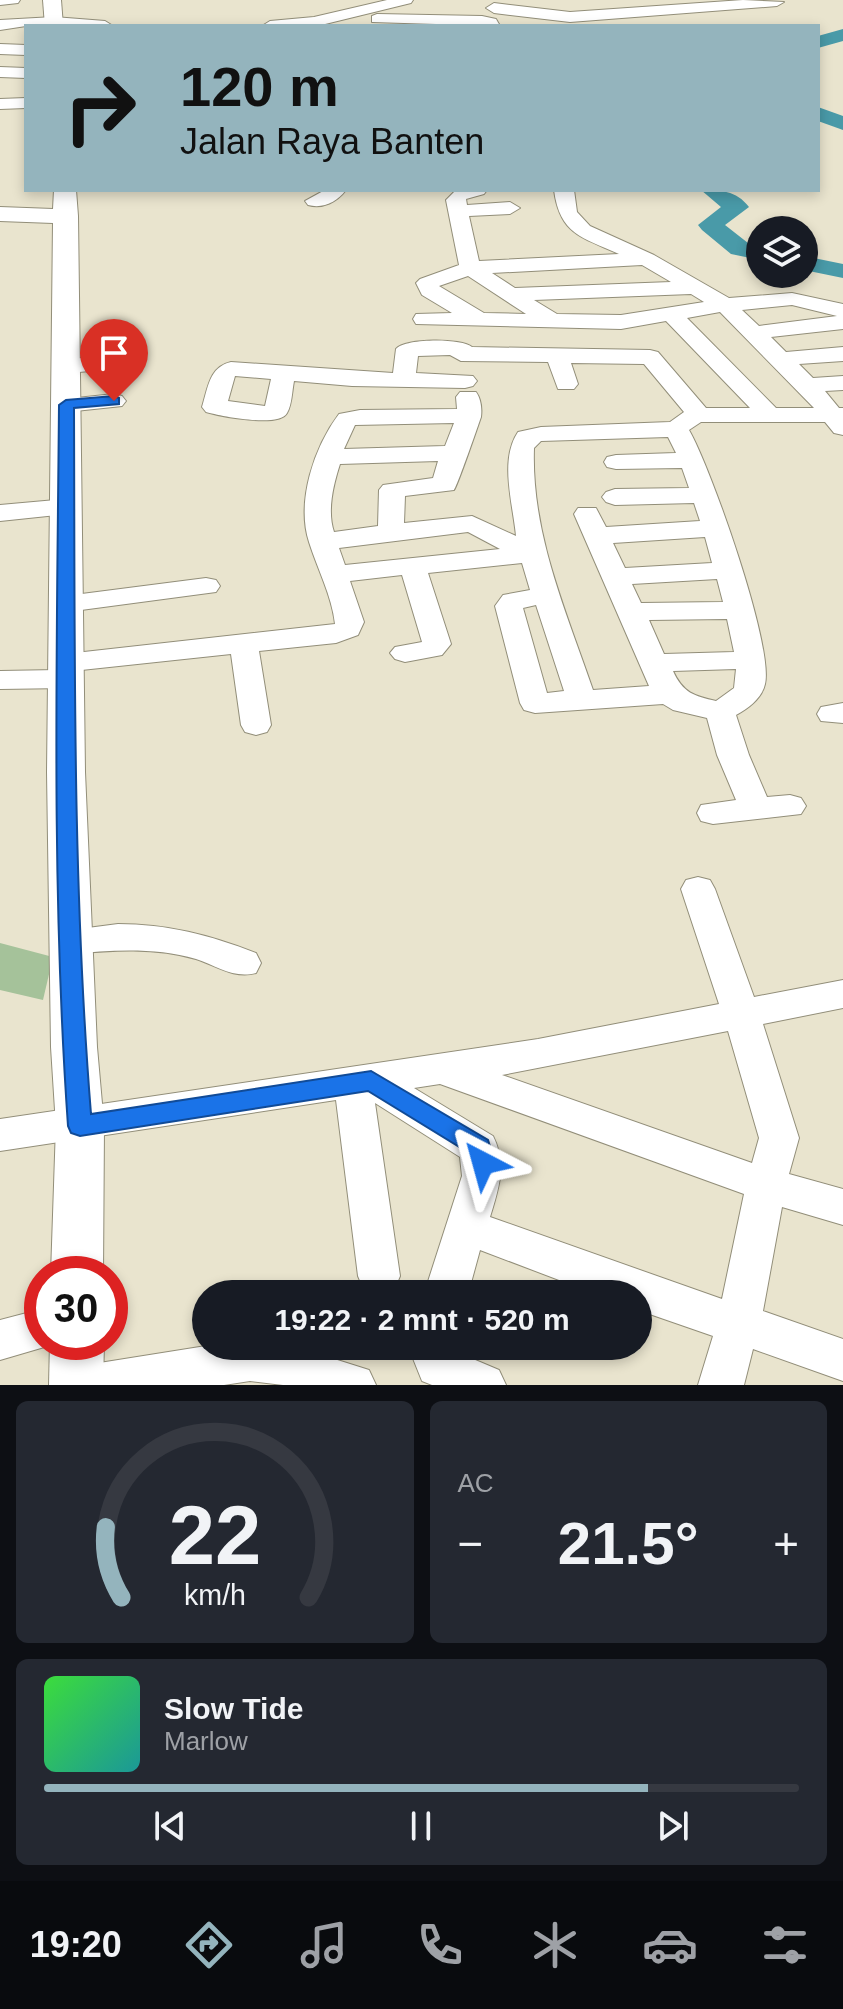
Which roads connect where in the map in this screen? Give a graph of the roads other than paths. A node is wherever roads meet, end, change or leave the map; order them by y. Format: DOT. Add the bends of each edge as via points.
graph roads {
  1 [pos="13,0"];
  2 [pos="52,0"];
  3 [pos="556,0"];
  4 [pos="636,0"];
  5 [pos="0,1"];
  6 [pos="312,1"];
  7 [pos="778,1"];
  8 [pos="399,2"];
  9 [pos="720,4"];
  10 [pos="682,5"];
  11 [pos="339,8"];
  12 [pos="373,8"];
  13 [pos="494,8"];
  14 [pos="772,18"];
  15 [pos="440,19"];
  16 [pos="650,19"];
  17 [pos="528,20"];
  18 [pos="290,21"];
  19 [pos="574,21"];
  20 [pos="742,22"];
  21 [pos="54,24"];
  22 [pos="314,24"];
  23 [pos="492,24"];
  24 [pos="0,25"];
  25 [pos="24,25"];
  26 [pos="0,49"];
  27 [pos="24,50"];
  28 [pos="0,72"];
  29 [pos="24,73"];
  30 [pos="24,103"];
  31 [pos="0,104"];
  32 [pos="334,192"];
  33 [pos="470,192"];
  34 [pos="564,192"];
  35 [pos="315,201"];
  36 [pos="65,203"];
  37 [pos="510,208"];
  38 [pos="458,211"];
  39 [pos="0,214"];
  40 [pos="647,259"];
  41 [pos="470,268"];
  42 [pos="698,287"];
  43 [pos="512,294"];
  44 [pos="725,305"];
  45 [pos="843,311"];
  46 [pos="671,314"];
  47 [pos="467,318"];
  48 [pos="424,319"];
  49 [pos="549,319"];
  50 [pos="621,322"];
  51 [pos="843,322"];
  52 [pos="752,333"];
  53 [pos="461,351"];
  54 [pos="843,354"];
  55 [pos="558,357"];
  56 [pos="650,357"];
  57 [pos="778,359"];
  58 [pos="117,363"];
  59 [pos="67,366"];
  60 [pos="284,374"];
  61 [pos="404,380"];
  62 [pos="465,381"];
  63 [pos="843,383"];
  64 [pos="566,384"];
  65 [pos="807,385"];
  66 [pos="114,401"];
  67 [pos="66,405"];
  68 [pos="770,415"];
  69 [pos="469,416"];
  70 [pos="840,419"];
  71 [pos="688,422"];
  72 [pos="452,453"];
  73 [pos="330,457"];
  74 [pos="690,460"];
  75 [pos="616,462"];
  76 [pos="445,485"];
  77 [pos="703,495"];
  78 [pos="615,497"];
  79 [pos="57,508"];
  80 [pos="0,513"];
  81 [pos="472,524"];
  82 [pos="713,528"];
  83 [pos="391,532"];
  84 [pos="322,542"];
  85 [pos="528,555"];
  86 [pos="412,566"];
  87 [pos="727,570"];
  88 [pos="336,574"];
  89 [pos="616,577"];
  90 [pos="206,586"];
  91 [pos="547,595"];
  92 [pos="66,604"];
  93 [pos="737,610"];
  94 [pos="631,612"];
  95 [pos="244,645"];
  96 [pos="405,653"];
  97 [pos="751,660"];
  98 [pos="654,663"];
  99 [pos="66,671"];
  100 [pos="0,680"];
  101 [pos="668,694"];
  102 [pos="582,700"];
  103 [pos="720,711"];
  104 [pos="256,725"];
  105 [pos="790,806"];
  106 [pos="755,807"];
  107 [pos="713,813"];
  108 [pos="698,889"];
  109 [pos="70,941"];
  110 [pos="243,963"];
  111 [pos="843,994"];
  112 [pos="742,1016"];
  113 [pos="445,1070"];
  114 [pos="362,1083"];
  115 [pos="80,1126"];
  116 [pos="0,1135"];
  117 [pos="766,1185"];
  118 [pos="843,1207"];
  119 [pos="468,1227"];
  120 [pos="77,1256"];
  121 [pos="379,1276"];
  122 [pos="451,1280"];
  123 [pos="738,1325"];
  124 [pos="24,1334"];
  125 [pos="0,1340"];
  126 [pos="77,1360"];
  127 [pos="434,1360"];
  128 [pos="843,1360"];
  129 [pos="76,1385"];
  130 [pos="93,1385"];
  131 [pos="353,1385"];
  132 [pos="483,1385"];
  133 [pos="721,1385"];
  1 -- 5 [label="street"];
  2 -- 21 [label="main road"];
  3 -- 19 [label="street"];
  4 -- 16 [label="street"];
  6 -- 22 [label="street"];
  7 -- 9 [label="street"];
  7 -- 14 [label="street"];
  8 -- 12 [label="street"];
  8 -- 15 [label="street" via="439,4"];
  9 -- 10 [label="street"];
  9 -- 20 [label="street"];
  10 -- 16 [label="street" via="700,23"];
  11 -- 12 [label="street"];
  11 -- 22 [label="street"];
  12 -- 15 [label="street" via="378,19"];
  13 -- 17 [label="street" via="522,10"];
  15 -- 23 [label="street"];
  16 -- 19 [label="street"];
  17 -- 19 [label="street"];
  18 -- 22 [label="street"];
  24 -- 25 [label="street"];
  26 -- 27 [label="street"];
  28 -- 29 [label="street"];
  30 -- 31 [label="street"];
  32 -- 35 [label="street"];
  33 -- 38 [label="street" via="459,195"];
  34 -- 40 [label="street" via="567,213 583,230"];
  36 -- 39 [label="main road"];
  36 -- 59 [label="main road"];
  37 -- 38 [label="street"];
  38 -- 41 [label="street"];
  40 -- 41 [label="street"];
  40 -- 42 [label="street"];
  41 -- 43 [label="street"];
  41 -- 47 [label="street" via="432,280 427,287"];
  42 -- 43 [label="street"];
  42 -- 44 [label="street"];
  43 -- 49 [label="street"];
  44 -- 45 [label="street" via="792,299"];
  44 -- 46 [label="street"];
  44 -- 52 [label="street"];
  46 -- 50 [label="street"];
  46 -- 68 [label="street"];
  47 -- 48 [label="street"];
  47 -- 49 [label="street"];
  47 -- 53 [label="street"];
  49 -- 50 [label="street"];
  50 -- 56 [label="street"];
  51 -- 52 [label="street"];
  52 -- 57 [label="street"];
  53 -- 55 [label="street"];
  53 -- 61 [label="street" via="407,349"];
  53 -- 62 [label="street"];
  54 -- 57 [label="street"];
  55 -- 56 [label="street"];
  55 -- 64 [label="street"];
  56 -- 71 [label="street"];
  57 -- 65 [label="street"];
  58 -- 59 [label="street"];
  59 -- 67 [label="main road"];
  60 -- 61 [label="street"];
  61 -- 62 [label="street"];
  62 -- 69 [label="street"];
  63 -- 65 [label="street"];
  65 -- 70 [label="street"];
  66 -- 67 [label="street"];
  67 -- 79 [label="main road"];
  68 -- 70 [label="street"];
  68 -- 71 [label="street"];
  69 -- 72 [label="street"];
  69 -- 73 [label="street" via="347,419"];
  71 -- 74 [label="street"];
  71 -- 85 [label="street" via="527,437 521,468"];
  72 -- 73 [label="street"];
  72 -- 76 [label="street"];
  73 -- 84 [label="street" via="318,510"];
  74 -- 75 [label="street"];
  74 -- 77 [label="street"];
  76 -- 81 [label="street" via="455,509"];
  76 -- 83 [label="street" via="392,490"];
  77 -- 78 [label="street"];
  77 -- 82 [label="street"];
  79 -- 80 [label="street"];
  79 -- 92 [label="main road"];
  81 -- 83 [label="street"];
  81 -- 85 [label="street"];
  82 -- 87 [label="street"];
  82 -- 89 [label="street" via="592,525"];
  83 -- 84 [label="street"];
  84 -- 88 [label="street"];
  85 -- 86 [label="street"];
  85 -- 91 [label="street"];
  86 -- 88 [label="street"];
  86 -- 96 [label="street" via="437,644"];
  87 -- 89 [label="street"];
  87 -- 93 [label="street"];
  88 -- 95 [label="street" via="348,629"];
  89 -- 94 [label="street"];
  90 -- 92 [label="street"];
  91 -- 102 [label="street"];
  91 -- 102 [label="street" via="509,606 531,698 543,704"];
  92 -- 99 [label="main road"];
  93 -- 94 [label="street"];
  93 -- 97 [label="street"];
  94 -- 98 [label="street"];
  95 -- 99 [label="street"];
  95 -- 104 [label="street"];
  97 -- 98 [label="street"];
  97 -- 103 [label="street" via="750,686 742,698"];
  98 -- 101 [label="street"];
  99 -- 100 [label="street"];
  99 -- 109 [label="main road"];
  101 -- 102 [label="street"];
  101 -- 103 [label="street"];
  103 -- 106 [label="street"];
  105 -- 106 [label="street"];
  106 -- 107 [label="street"];
  108 -- 112 [label="street"];
  109 -- 110 [label="street" via="172,939"];
  109 -- 115 [label="main road"];
  111 -- 112 [label="street"];
  112 -- 113 [label="street"];
  112 -- 117 [label="street" via="779,1138"];
  113 -- 114 [label="street"];
  113 -- 117 [label="street"];
  114 -- 115 [label="street"];
  114 -- 119 [label="street" via="479,1148 482,1176"];
  114 -- 121 [label="street"];
  115 -- 116 [label="street"];
  115 -- 120 [label="main road"];
  117 -- 118 [label="street"];
  117 -- 123 [label="street"];
  119 -- 122 [label="street"];
  119 -- 123 [label="street"];
  123 -- 128 [label="street" via="802,1341"];
  123 -- 133 [label="street"];
  124 -- 125 [label="street"];
  126 -- 129 [label="main road"];
  127 -- 132 [label="street"];
  130 -- 131 [label="street" via="250,1360 276,1362"];
}
